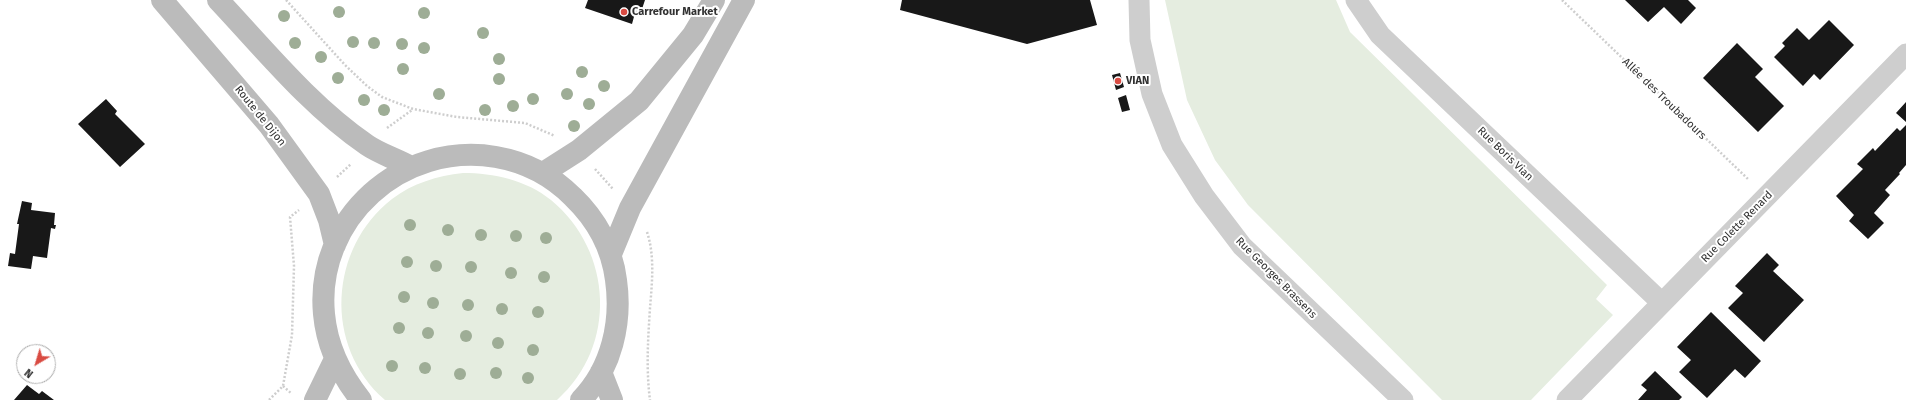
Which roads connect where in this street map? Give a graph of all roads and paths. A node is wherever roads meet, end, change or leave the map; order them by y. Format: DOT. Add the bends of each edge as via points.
graph roads {
  1 [pos="162,0"];
  2 [pos="218,0"];
  3 [pos="714,0"];
  4 [pos="744,0"];
  5 [pos="1139,0"];
  6 [pos="1356,0"];
  7 [pos="1562,0"];
  8 [pos="1906,54"];
  9 [pos="411,167"];
  10 [pos="543,173"];
  11 [pos="1766,197"];
  12 [pos="335,245"];
  13 [pos="610,254"];
  14 [pos="1662,303"];
  15 [pos="335,359"];
  16 [pos="601,372"];
  17 [pos="315,400"];
  18 [pos="361,400"];
  19 [pos="582,400"];
  20 [pos="612,400"];
  21 [pos="1403,400"];
  22 [pos="1567,400"];
  1 -- 12 [label="main road, Route de Dijon" via="269,125 319,194"];
  2 -- 9 [label="main road" via="310,99 337,124 369,147"];
  3 -- 10 [label="main road" via="693,35 639,102 579,150"];
  4 -- 13 [label="main road" via="630,208"];
  5 -- 21 [label="street, Rue Georges Brassens" via="1140,40 1152,94 1172,145 1204,196 1242,246"];
  6 -- 14 [label="street, Rue Boris Vian" via="1380,35"];
  7 -- 11 [label="path, Allée des Troubadours"];
  8 -- 11 [label="street, Rue Colette Renard"];
  9 -- 10 [label="main road" via="429,160 468,154 507,159"];
  9 -- 12 [label="main road" via="385,182 358,207 344,225"];
  10 -- 13 [label="main road" via="565,188 584,207 599,229"];
  11 -- 14 [label="street, Rue Colette Renard"];
  12 -- 15 [label="main road" via="327,267 324,290 324,314"];
  13 -- 16 [label="main road" via="615,269 618,314 611,347"];
  14 -- 22 [label="street, Rue Colette Renard"];
  15 -- 17 [label="main road"];
  15 -- 18 [label="main road" via="347,382"];
  16 -- 19 [label="main road"];
  16 -- 20 [label="main road"];
}
